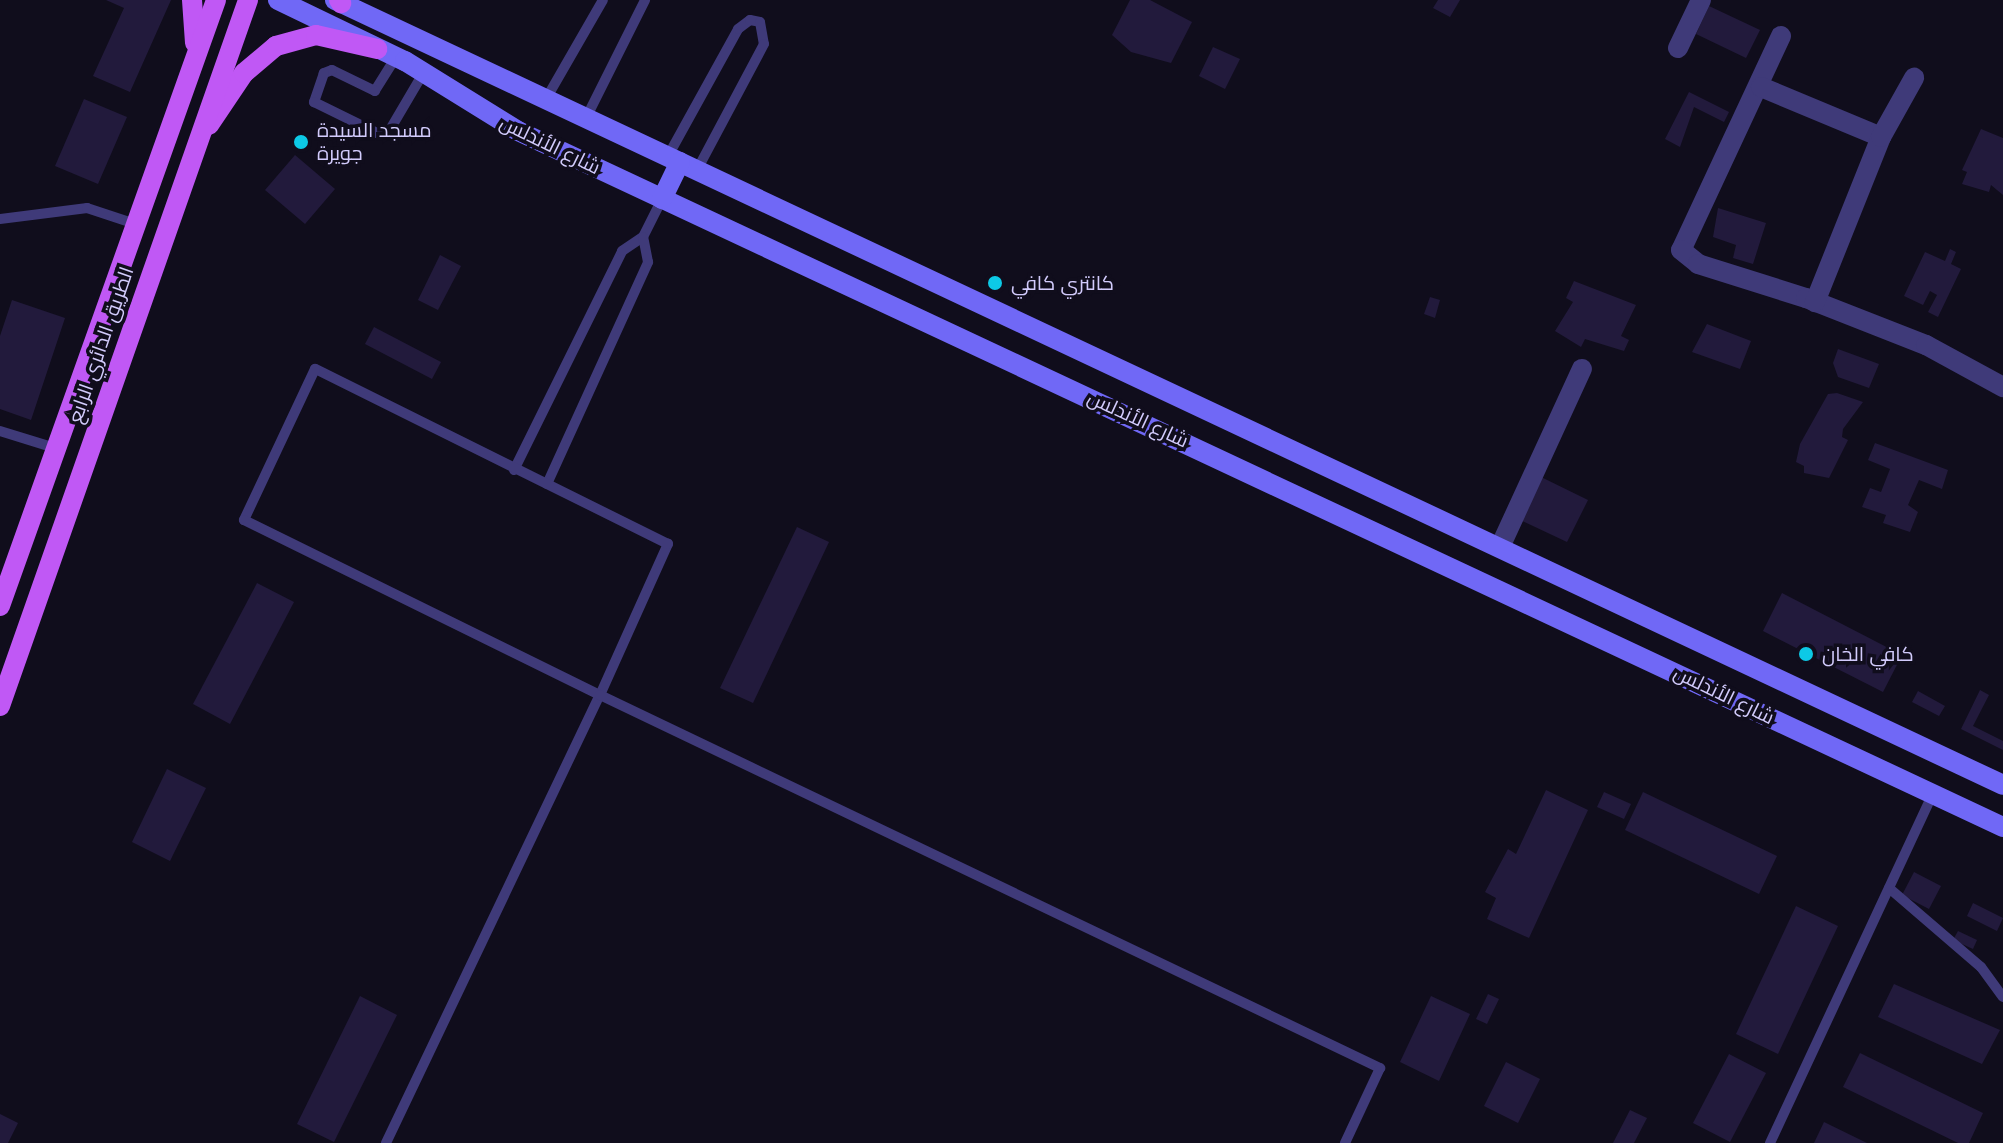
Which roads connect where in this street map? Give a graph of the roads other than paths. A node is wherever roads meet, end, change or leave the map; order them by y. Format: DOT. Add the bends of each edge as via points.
graph roads {
  1 [pos="192,0"];
  2 [pos="216,0"];
  3 [pos="248,0"];
  4 [pos="278,0"];
  5 [pos="603,0"];
  6 [pos="645,0"];
  7 [pos="1701,0"];
  8 [pos="338,1"];
  9 [pos="1781,36"];
  10 [pos="1678,48"];
  11 [pos="386,53"];
  12 [pos="194,61"];
  13 [pos="424,72"];
  14 [pos="1914,78"];
  15 [pos="1761,87"];
  16 [pos="546,99"];
  17 [pos="586,118"];
  18 [pos="1881,137"];
  19 [pos="190,156"];
  20 [pos="682,163"];
  21 [pos="662,199"];
  22 [pos="0,219"];
  23 [pos="135,224"];
  24 [pos="643,237"];
  25 [pos="1815,302"];
  26 [pos="1582,369"];
  27 [pos="2003,387"];
  28 [pos="0,431"];
  29 [pos="55,448"];
  30 [pos="514,470"];
  31 [pos="547,484"];
  32 [pos="1500,547"];
  33 [pos="0,606"];
  34 [pos="600,695"];
  35 [pos="0,706"];
  36 [pos="2003,785"];
  37 [pos="1932,795"];
  38 [pos="2003,827"];
  39 [pos="1889,888"];
  40 [pos="2003,997"];
  41 [pos="386,1143"];
  42 [pos="1345,1143"];
  43 [pos="1770,1143"];
  1 -- 12 [label="main road"];
  2 -- 12 [label="main road, الطريق الدائري الرابع"];
  3 -- 19 [label="main road, الطريق الدائري الرابع"];
  4 -- 11 [label="main road, شارع الأندلس"];
  5 -- 16 [label="lane"];
  6 -- 17 [label="lane"];
  7 -- 10 [label="street"];
  8 -- 16 [label="main road, شارع الأندلس"];
  9 -- 15 [label="street"];
  11 -- 13 [label="main road, شارع الأندلس"];
  11 -- 13 [label="lane" via="375,91 332,70 324,73 314,102 379,134 388,133"];
  11 -- 19 [label="main road" via="316,35 276,46 244,73"];
  12 -- 23 [label="main road, الطريق الدائري الرابع"];
  13 -- 21 [label="main road, شارع الأندلس" via="494,118"];
  14 -- 18 [label="street"];
  15 -- 18 [label="street"];
  15 -- 25 [label="street" via="1681,250 1698,264"];
  16 -- 17 [label="main road, شارع الأندلس"];
  17 -- 20 [label="main road, شارع الأندلس"];
  18 -- 25 [label="street"];
  19 -- 35 [label="main road, الطريق الدائري الرابع"];
  20 -- 20 [label="lane" via="764,44 760,22 750,20 738,29"];
  20 -- 21 [label="main road"];
  20 -- 32 [label="main road, شارع الأندلس"];
  21 -- 24 [label="lane"];
  21 -- 37 [label="main road, شارع الأندلس"];
  22 -- 23 [label="lane" via="87,208"];
  23 -- 29 [label="main road, الطريق الدائري الرابع"];
  24 -- 30 [label="lane" via="622,251"];
  24 -- 31 [label="lane" via="648,262"];
  25 -- 27 [label="street" via="1926,345"];
  26 -- 32 [label="street"];
  28 -- 29 [label="lane"];
  29 -- 33 [label="main road, الطريق الدائري الرابع"];
  30 -- 31 [label="lane"];
  30 -- 34 [label="lane" via="315,369 244,520"];
  31 -- 34 [label="lane" via="668,544"];
  32 -- 36 [label="main road, شارع الأندلس"];
  34 -- 41 [label="lane"];
  34 -- 42 [label="lane" via="1380,1068"];
  37 -- 38 [label="main road, شارع الأندلس"];
  37 -- 39 [label="lane"];
  39 -- 40 [label="lane" via="1981,967"];
  39 -- 43 [label="lane"];
}
